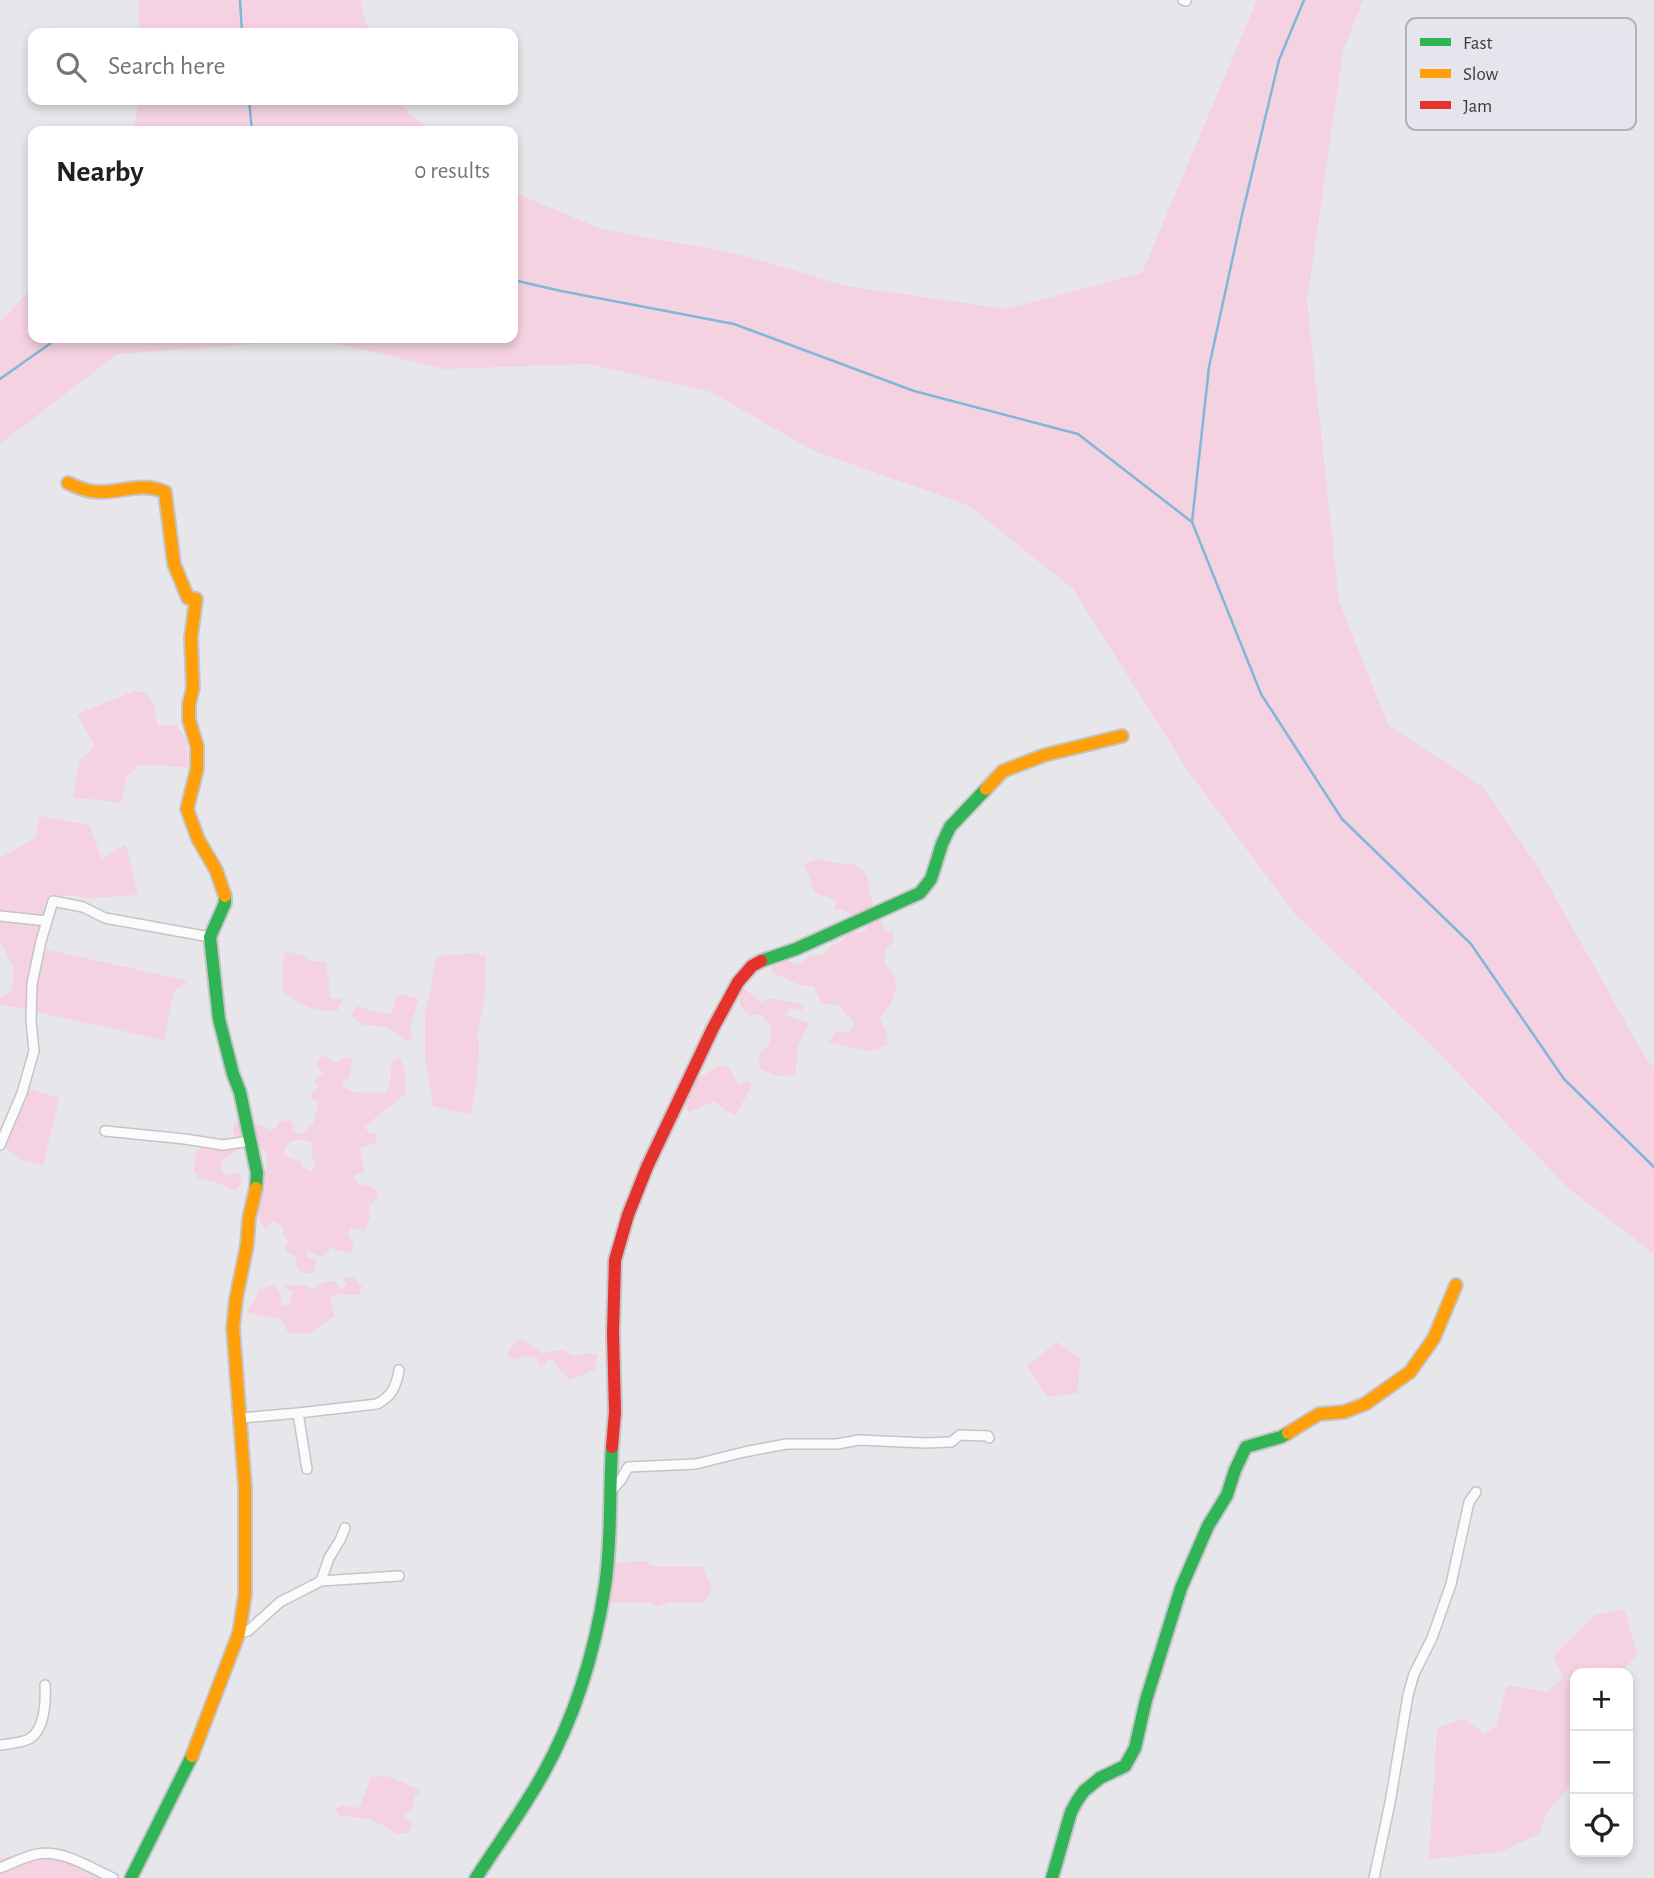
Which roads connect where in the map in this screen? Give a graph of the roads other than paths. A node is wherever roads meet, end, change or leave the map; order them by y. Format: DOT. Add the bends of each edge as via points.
graph roads {
  1 [pos="68,483"];
  2 [pos="1122,736"];
  3 [pos="0,916"];
  4 [pos="47,921"];
  5 [pos="210,937"];
  6 [pos="105,1131"];
  7 [pos="250,1141"];
  8 [pos="0,1144"];
  9 [pos="1456,1285"];
  10 [pos="399,1370"];
  11 [pos="298,1413"];
  12 [pos="241,1418"];
  13 [pos="989,1438"];
  14 [pos="307,1469"];
  15 [pos="612,1490"];
  16 [pos="1476,1492"];
  17 [pos="345,1528"];
  18 [pos="399,1576"];
  19 [pos="321,1581"];
  20 [pos="239,1633"];
  21 [pos="46,1685"];
  22 [pos="0,1745"];
  23 [pos="0,1868"];
  24 [pos="113,1878"];
  25 [pos="131,1878"];
  26 [pos="476,1878"];
  27 [pos="1052,1878"];
  28 [pos="1374,1878"];
  1 -- 5 [label="street" via="99,492 133,487 166,492 174,564 188,598 196,600 189,720 197,746 197,769 187,809 225,894"];
  2 -- 15 [label="street" via="1003,771 950,827 931,879 920,893 796,950 767,958 738,982 647,1167 619,1242 614,1276"];
  3 -- 4 [label="street"];
  4 -- 5 [label="street" via="53,901 83,907 105,918"];
  4 -- 8 [label="street" via="32,984 34,1051"];
  5 -- 7 [label="street" via="219,1019"];
  6 -- 7 [label="street" via="213,1144"];
  7 -- 12 [label="street" via="257,1179 233,1328"];
  9 -- 27 [label="street" via="1434,1338 1410,1372 1366,1404 1319,1415 1281,1437 1245,1449 1181,1588 1135,1748 1125,1766 1100,1778 1077,1801"];
  10 -- 11 [label="street" via="394,1390 377,1404"];
  11 -- 12 [label="street"];
  11 -- 14 [label="street"];
  12 -- 20 [label="street" via="245,1588"];
  13 -- 15 [label="street" via="960,1435 951,1442 786,1444 692,1465 630,1466"];
  15 -- 26 [label="street" via="605,1586 579,1695 542,1775"];
  16 -- 28 [label="street" via="1469,1503 1451,1584 1408,1695"];
  17 -- 19 [label="street"];
  18 -- 19 [label="street"];
  19 -- 20 [label="street" via="280,1602 248,1631"];
  20 -- 25 [label="street" via="196,1749"];
  21 -- 22 [label="street" via="37,1732 22,1741"];
  23 -- 24 [label="street" via="40,1853 54,1854"];
}
